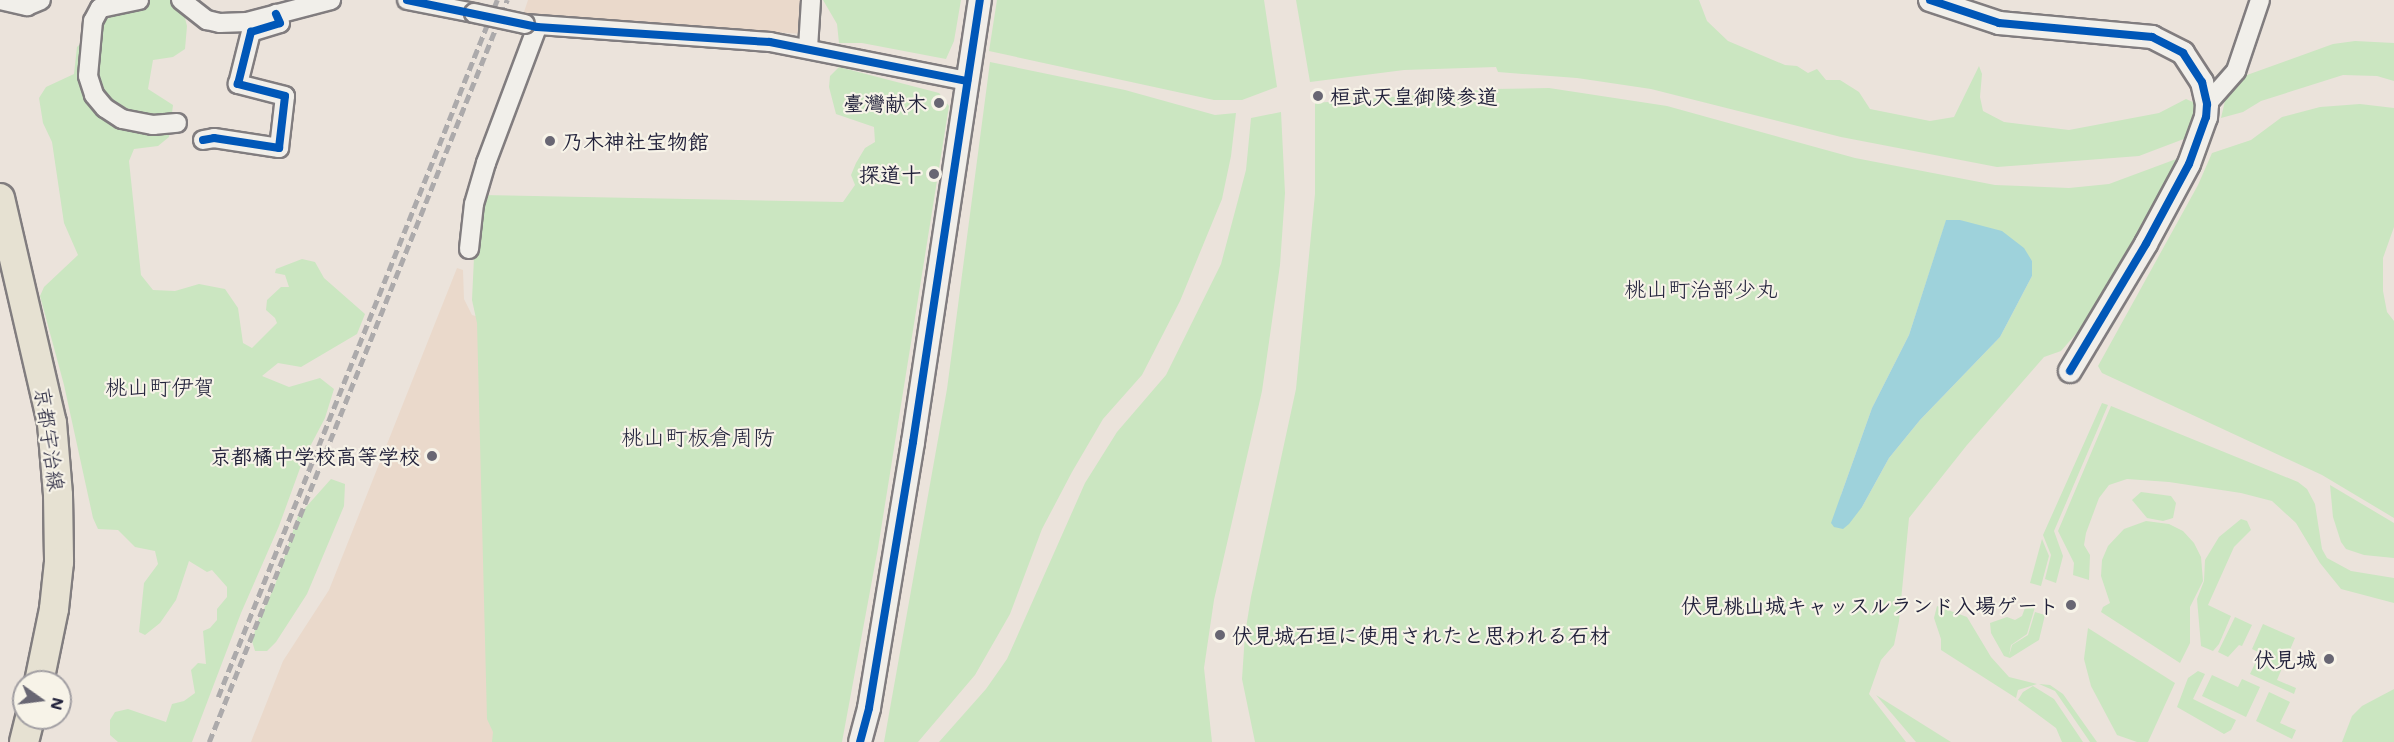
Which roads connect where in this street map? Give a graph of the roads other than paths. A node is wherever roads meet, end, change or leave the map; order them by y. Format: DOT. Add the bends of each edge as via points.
graph roads {
  1 [pos="0,0"];
  2 [pos="41,0"];
  3 [pos="139,0"];
  4 [pos="181,0"];
  5 [pos="331,0"];
  6 [pos="407,0"];
  7 [pos="811,0"];
  8 [pos="980,0"];
  9 [pos="1930,0"];
  10 [pos="2260,0"];
  11 [pos="299,4"];
  12 [pos="276,14"];
  13 [pos="531,25"];
  14 [pos="808,48"];
  15 [pos="967,81"];
  16 [pos="2206,104"];
  17 [pos="177,123"];
  18 [pos="203,140"];
  19 [pos="0,198"];
  20 [pos="469,249"];
  21 [pos="2070,371"];
  22 [pos="41,670"];
  23 [pos="861,742"];
  1 -- 2 [label="street" via="27,6"];
  3 -- 17 [label="street" via="100,8 93,21 88,76 94,95 122,119 153,125"];
  4 -- 12 [label="street" via="207,20 220,23 247,22"];
  5 -- 11 [label="street"];
  6 -- 13 [label="street, bridge"];
  7 -- 14 [label="street"];
  8 -- 15 [label="street"];
  9 -- 16 [label="street" via="1999,23 2163,40 2183,53 2198,71"];
  10 -- 16 [label="street" via="2236,71"];
  11 -- 12 [label="street"];
  12 -- 18 [label="street" via="280,23 251,32 238,84 285,96 279,148 214,138"];
  13 -- 14 [label="street"];
  13 -- 20 [label="street" via="474,204"];
  14 -- 15 [label="street"];
  15 -- 23 [label="street" via="913,442"];
  16 -- 21 [label="street" via="2203,128 2183,176"];
  19 -- 22 [label="main road, 京都宇治線" via="52,423 58,495 57,574"];
}
